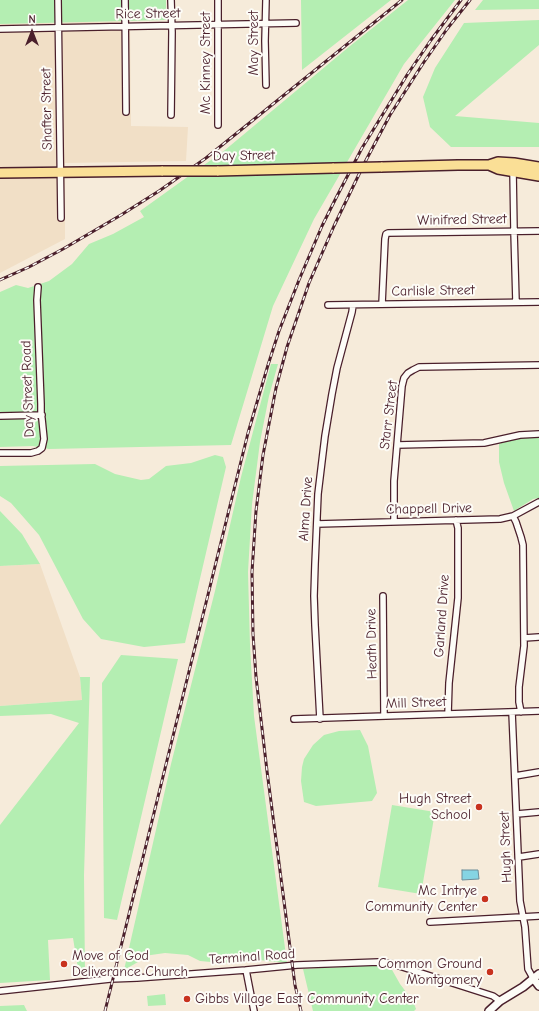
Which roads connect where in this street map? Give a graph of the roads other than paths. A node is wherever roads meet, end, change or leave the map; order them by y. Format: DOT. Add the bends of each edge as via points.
graph roads {
  1 [pos="58,0"];
  2 [pos="125,0"];
  3 [pos="171,0"];
  4 [pos="218,0"];
  5 [pos="266,0"];
  6 [pos="296,22"];
  7 [pos="265,23"];
  8 [pos="218,24"];
  9 [pos="172,25"];
  10 [pos="126,26"];
  11 [pos="58,28"];
  12 [pos="0,29"];
  13 [pos="266,85"];
  14 [pos="126,112"];
  15 [pos="171,115"];
  16 [pos="218,125"];
  17 [pos="490,165"];
  18 [pos="539,167"];
  19 [pos="513,171"];
  20 [pos="60,172"];
  21 [pos="0,173"];
  22 [pos="539,176"];
  23 [pos="61,218"];
  24 [pos="514,231"];
  25 [pos="539,231"];
  26 [pos="38,287"];
  27 [pos="516,302"];
  28 [pos="539,302"];
  29 [pos="382,304"];
  30 [pos="328,305"];
  31 [pos="353,305"];
  32 [pos="539,365"];
  33 [pos="42,415"];
  34 [pos="0,416"];
  35 [pos="539,434"];
  36 [pos="397,445"];
  37 [pos="0,453"];
  38 [pos="539,502"];
  39 [pos="513,516"];
  40 [pos="456,520"];
  41 [pos="394,522"];
  42 [pos="316,524"];
  43 [pos="383,596"];
  44 [pos="539,637"];
  45 [pos="524,638"];
  46 [pos="539,711"];
  47 [pos="512,712"];
  48 [pos="521,712"];
  49 [pos="448,714"];
  50 [pos="384,716"];
  51 [pos="294,719"];
  52 [pos="320,719"];
  53 [pos="539,772"];
  54 [pos="515,776"];
  55 [pos="539,812"];
  56 [pos="517,814"];
  57 [pos="539,854"];
  58 [pos="519,857"];
  59 [pos="539,916"];
  60 [pos="523,918"];
  61 [pos="430,922"];
  62 [pos="246,970"];
  63 [pos="536,976"];
  64 [pos="539,986"];
  65 [pos="0,991"];
  66 [pos="500,1001"];
  67 [pos="254,1011"];
  68 [pos="489,1011"];
  1 -- 11 [label="street, Shafter Street"];
  2 -- 10 [label="street"];
  3 -- 9 [label="street"];
  4 -- 8 [label="street, Mc Kinney Street"];
  5 -- 7 [label="street, May Street"];
  6 -- 7 [label="street, Rice Street"];
  7 -- 8 [label="street, Rice Street"];
  7 -- 13 [label="street, May Street"];
  8 -- 9 [label="street, Rice Street"];
  8 -- 16 [label="street, Mc Kinney Street"];
  9 -- 10 [label="street, Rice Street"];
  9 -- 15 [label="street"];
  10 -- 11 [label="street, Rice Street"];
  10 -- 14 [label="street"];
  11 -- 12 [label="street, Rice Street"];
  11 -- 20 [label="street, Shafter Street"];
  17 -- 18 [label="main road, Day Street" via="498,162"];
  17 -- 19 [label="main road, Day Street"];
  17 -- 20 [label="main road, Day Street, bridge"];
  19 -- 22 [label="main road, Day Street"];
  19 -- 24 [label="street"];
  20 -- 21 [label="main road, Day Street"];
  20 -- 23 [label="street, Shafter Street"];
  24 -- 25 [label="street, Winifred Street"];
  24 -- 27 [label="street"];
  24 -- 29 [label="street, Winifred Street" via="386,234"];
  26 -- 33 [label="street, Day Street Road"];
  27 -- 28 [label="street, Carlisle Street"];
  27 -- 29 [label="street, Carlisle Street"];
  29 -- 31 [label="street, Carlisle Street"];
  30 -- 31 [label="street, Carlisle Street"];
  31 -- 42 [label="street, Alma Drive" via="327,419"];
  32 -- 36 [label="street, Starr Street" via="419,367 412,370 403,383"];
  33 -- 34 [label="street"];
  33 -- 37 [label="street, Day Street Road" via="42,448 31,453"];
  35 -- 36 [label="street" via="520,435 484,443"];
  36 -- 41 [label="street, Starr Street"];
  38 -- 39 [label="street, Chappell Drive"];
  39 -- 40 [label="street, Chappell Drive" via="500,519"];
  39 -- 45 [label="street" via="523,545"];
  40 -- 41 [label="street, Chappell Drive"];
  40 -- 49 [label="street, Garland Drive" via="458,598"];
  41 -- 42 [label="street, Chappell Drive"];
  42 -- 52 [label="street, Alma Drive" via="315,625"];
  43 -- 50 [label="street, Heath Drive"];
  44 -- 45 [label="street"];
  45 -- 48 [label="street" via="519,687"];
  46 -- 48 [label="street, Mill Street"];
  47 -- 48 [label="street, Mill Street"];
  47 -- 49 [label="street, Mill Street"];
  47 -- 54 [label="street, Hugh Street"];
  49 -- 50 [label="street, Mill Street"];
  50 -- 52 [label="street, Mill Street"];
  51 -- 52 [label="street, Mill Street"];
  53 -- 54 [label="street"];
  54 -- 56 [label="street, Hugh Street"];
  55 -- 56 [label="street"];
  56 -- 58 [label="street, Hugh Street"];
  57 -- 58 [label="street"];
  58 -- 60 [label="street, Hugh Street"];
  59 -- 60 [label="street"];
  60 -- 61 [label="street"];
  60 -- 63 [label="street, Hugh Street" via="528,969"];
  62 -- 65 [label="street, Terminal Road" via="110,979"];
  62 -- 66 [label="street, Terminal Road" via="385,962 493,996"];
  62 -- 67 [label="street"];
  63 -- 64 [label="street"];
  63 -- 66 [label="street"];
  66 -- 68 [label="street"];
}
